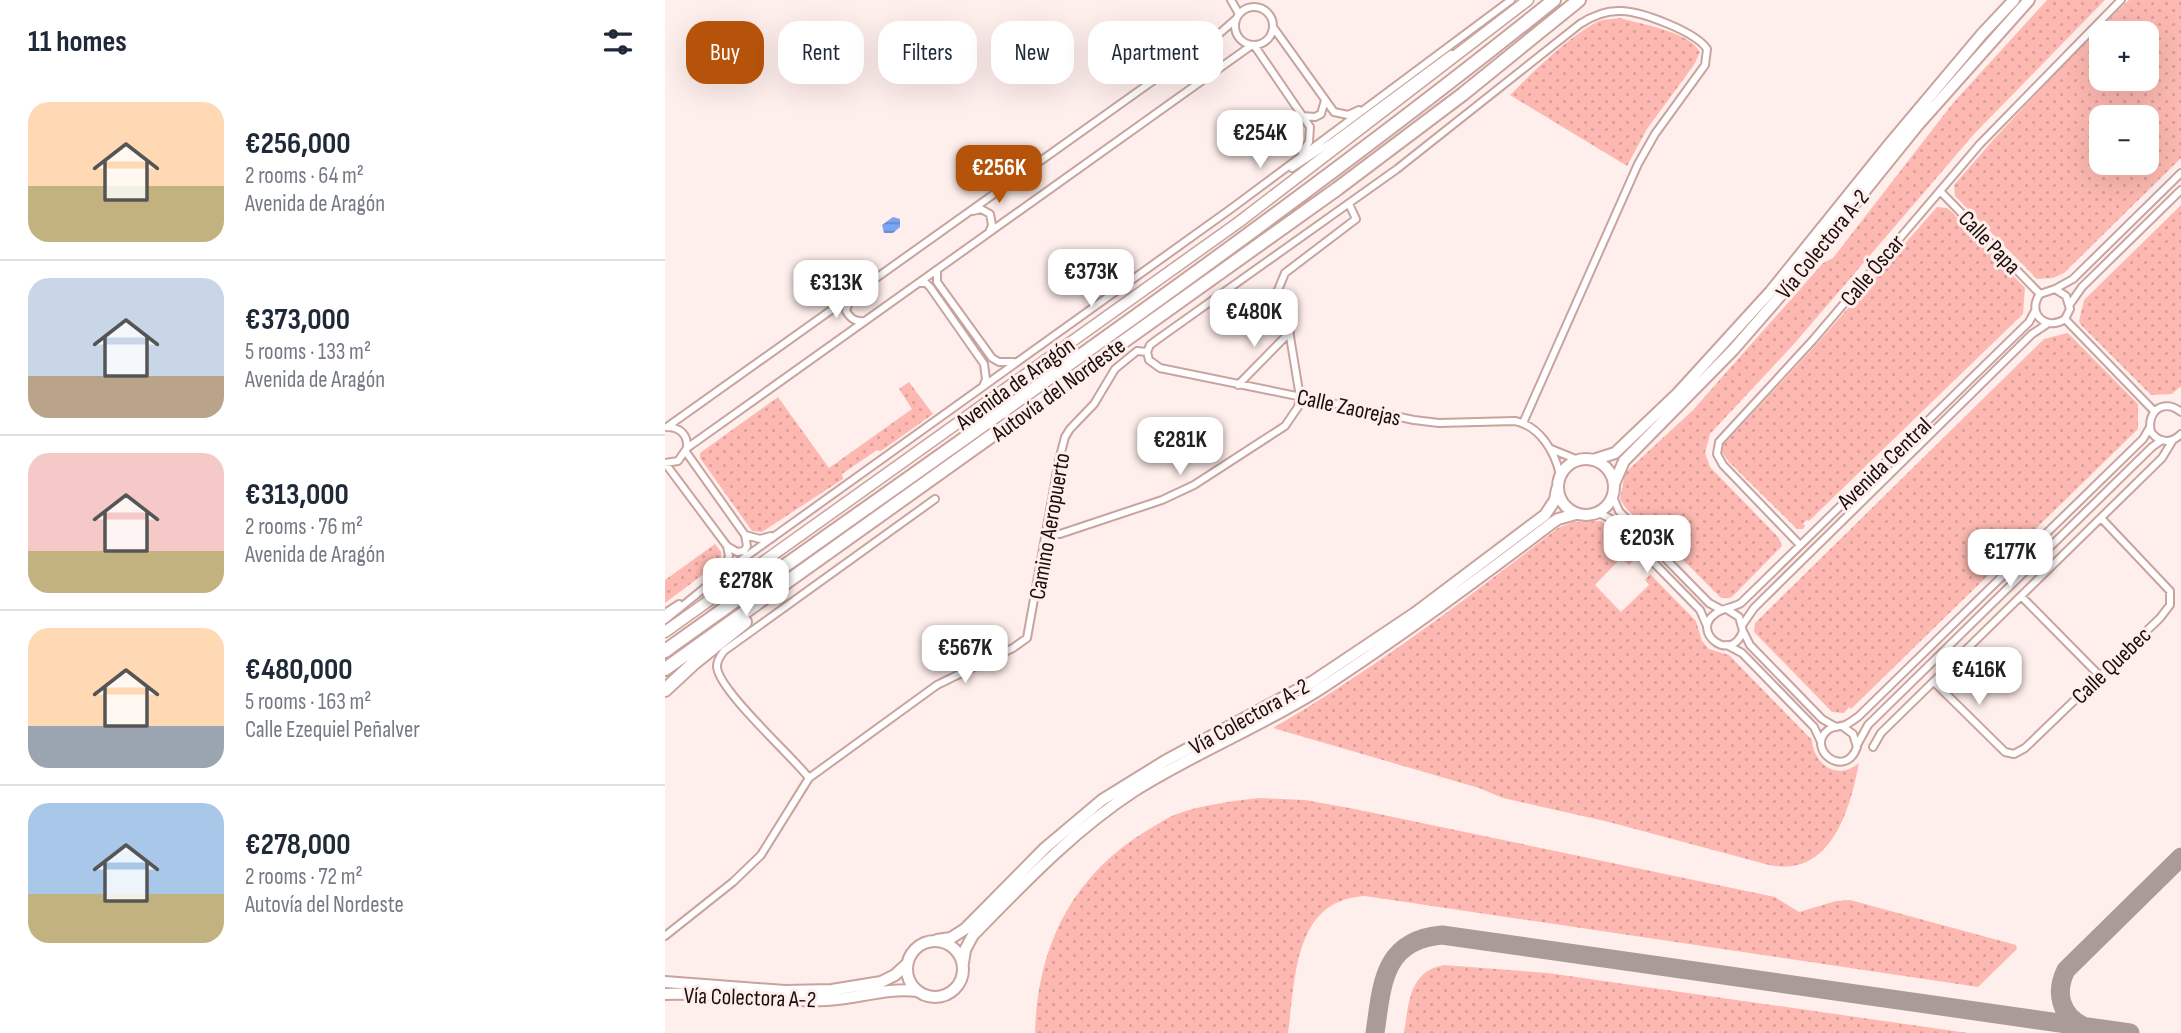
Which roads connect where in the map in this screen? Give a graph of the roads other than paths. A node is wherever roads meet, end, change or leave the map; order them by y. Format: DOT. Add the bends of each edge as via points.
graph roads {
  1 [pos="1231,0"];
  2 [pos="1243,0"];
  3 [pos="1511,0"];
  4 [pos="1527,0"];
  5 [pos="1554,0"];
  6 [pos="1579,0"];
  7 [pos="2014,0"];
  8 [pos="2029,0"];
  9 [pos="2121,0"];
  10 [pos="1253,7"];
  11 [pos="1238,17"];
  12 [pos="1273,27"];
  13 [pos="1253,45"];
  14 [pos="1325,100"];
  15 [pos="1370,105"];
  16 [pos="1303,116"];
  17 [pos="2181,173"];
  18 [pos="1273,178"];
  19 [pos="2181,190"];
  20 [pos="1940,191"];
  21 [pos="1349,204"];
  22 [pos="1232,208"];
  23 [pos="971,211"];
  24 [pos="990,231"];
  25 [pos="937,271"];
  26 [pos="919,283"];
  27 [pos="2055,289"];
  28 [pos="852,294"];
  29 [pos="2040,294"];
  30 [pos="2070,304"];
  31 [pos="2035,311"];
  32 [pos="2065,319"];
  33 [pos="865,321"];
  34 [pos="2047,324"];
  35 [pos="1290,332"];
  36 [pos="1147,352"];
  37 [pos="1023,359"];
  38 [pos="1238,385"];
  39 [pos="982,387"];
  40 [pos="1300,397"];
  41 [pos="2181,400"];
  42 [pos="2170,406"];
  43 [pos="2154,411"];
  44 [pos="2181,412"];
  45 [pos="1523,423"];
  46 [pos="666,427"];
  47 [pos="2150,427"];
  48 [pos="2181,434"];
  49 [pos="2162,440"];
  50 [pos="2172,440"];
  51 [pos="1551,449"];
  52 [pos="687,450"];
  53 [pos="1578,460"];
  54 [pos="1593,460"];
  55 [pos="665,463"];
  56 [pos="1560,475"];
  57 [pos="1614,484"];
  58 [pos="1557,489"];
  59 [pos="1613,497"];
  60 [pos="935,499"];
  61 [pos="1599,513"];
  62 [pos="1576,514"];
  63 [pos="2101,518"];
  64 [pos="860,530"];
  65 [pos="1046,532"];
  66 [pos="779,533"];
  67 [pos="745,535"];
  68 [pos="1800,545"];
  69 [pos="727,546"];
  70 [pos="723,573"];
  71 [pos="698,592"];
  72 [pos="2021,596"];
  73 [pos="1725,610"];
  74 [pos="665,613"];
  75 [pos="665,620"];
  76 [pos="1707,626"];
  77 [pos="1742,628"];
  78 [pos="665,632"];
  79 [pos="1727,645"];
  80 [pos="665,650"];
  81 [pos="665,669"];
  82 [pos="2100,676"];
  83 [pos="1934,682"];
  84 [pos="665,692"];
  85 [pos="1839,726"];
  86 [pos="1821,742"];
  87 [pos="1857,747"];
  88 [pos="1873,747"];
  89 [pos="809,778"];
  90 [pos="665,936"];
  91 [pos="937,940"];
  92 [pos="963,963"];
  93 [pos="907,964"];
  94 [pos="665,982"];
  95 [pos="917,991"];
  96 [pos="665,994"];
  1 -- 11 [label="street"];
  2 -- 10 [label="street"];
  3 -- 15 [label="street"];
  4 -- 22 [label="street" via="1335,140"];
  4 -- 78 [label="street, Avenida de Aragón" via="1239,222"];
  5 -- 80 [label="highway, Autovía del Nordeste" via="1318,184"];
  6 -- 64 [label="highway, Autovía del Nordeste" via="1337,189"];
  7 -- 54 [label="main road, Vía Colectora A-2" via="1771,291 1678,393 1615,453"];
  8 -- 57 [label="main road, Vía Colectora A-2" via="1917,126 1749,331 1624,461"];
  9 -- 20 [label="street, Calle Óscar" via="2005,117"];
  10 -- 11 [label="street"];
  10 -- 12 [label="street" via="1267,13"];
  11 -- 13 [label="street" via="1238,36"];
  11 -- 23 [label="street"];
  12 -- 13 [label="street" via="1265,41"];
  12 -- 14 [label="street"];
  13 -- 16 [label="street"];
  13 -- 24 [label="street"];
  14 -- 15 [label="street" via="1334,112 1348,115"];
  14 -- 16 [label="street" via="1321,114"];
  15 -- 18 [label="street"];
  16 -- 18 [label="street" via="1310,127 1309,142"];
  17 -- 27 [label="street" via="2073,279"];
  18 -- 22 [label="street"];
  19 -- 30 [label="street" via="2081,287"];
  20 -- 29 [label="street, Calle Papa"];
  20 -- 68 [label="street, Calle Óscar" via="1719,442 1717,454 1723,465"];
  21 -- 35 [label="street" via="1356,219 1285,273 1279,284"];
  21 -- 36 [label="street, Camino Aeropuerto" via="1158,339"];
  21 -- 45 [label="street, Camino Aeropuerto" via="1593,16 1633,13 1703,43 1705,65 1638,163"];
  22 -- 37 [label="street"];
  23 -- 24 [label="street" via="981,209 989,214"];
  23 -- 28 [label="street"];
  24 -- 25 [label="street"];
  25 -- 26 [label="street"];
  25 -- 37 [label="street" via="937,282 992,358 1009,364"];
  26 -- 33 [label="street"];
  26 -- 39 [label="street" via="930,287 984,364"];
  27 -- 29 [label="street"];
  27 -- 30 [label="street"];
  28 -- 33 [label="street" via="846,311 858,322"];
  28 -- 46 [label="street"];
  29 -- 31 [label="street"];
  30 -- 32 [label="street"];
  31 -- 34 [label="street"];
  31 -- 68 [label="street, Avenida Central"];
  32 -- 34 [label="street"];
  32 -- 43 [label="street"];
  33 -- 52 [label="street"];
  34 -- 77 [label="street, Avenida Central" via="1753,608"];
  35 -- 38 [label="street"];
  35 -- 40 [label="street"];
  36 -- 38 [label="street, Calle Zaorejas" via="1160,368"];
  36 -- 65 [label="street, Camino Aeropuerto" via="1137,351 1115,369 1094,404 1065,437"];
  37 -- 39 [label="street"];
  38 -- 40 [label="street, Calle Zaorejas"];
  39 -- 66 [label="street"];
  40 -- 45 [label="street, Calle Zaorejas" via="1427,422"];
  40 -- 65 [label="street" via="1285,426 1194,485 1060,534"];
  41 -- 42 [label="street"];
  42 -- 43 [label="street"];
  42 -- 44 [label="street"];
  43 -- 47 [label="street"];
  45 -- 51 [label="street"];
  46 -- 52 [label="street" via="683,433"];
  47 -- 49 [label="street"];
  47 -- 85 [label="street" via="2143,439 1869,707"];
  48 -- 50 [label="street"];
  49 -- 50 [label="street"];
  49 -- 87 [label="street" via="1868,725"];
  50 -- 63 [label="street" via="2162,458"];
  51 -- 53 [label="street"];
  51 -- 56 [label="street"];
  52 -- 55 [label="street" via="678,461"];
  52 -- 67 [label="street"];
  53 -- 54 [label="main road"];
  53 -- 56 [label="main road"];
  54 -- 57 [label="main road" via="1605,466"];
  55 -- 69 [label="street"];
  56 -- 58 [label="main road"];
  57 -- 59 [label="main road"];
  58 -- 62 [label="main road" via="1563,505"];
  58 -- 91 [label="main road, Vía Colectora A-2" via="1545,514 1438,597 1302,688 1102,800 1045,848 965,929"];
  59 -- 61 [label="main road"];
  59 -- 73 [label="street" via="1619,511 1709,603"];
  60 -- 89 [label="street" via="719,658 720,676 734,695"];
  61 -- 62 [label="main road"];
  61 -- 76 [label="street" via="1611,519 1700,610"];
  62 -- 92 [label="main road, Vía Colectora A-2" via="1552,523 1421,622 1318,691 1108,809 1052,855 973,935"];
  63 -- 72 [label="street"];
  63 -- 82 [label="street, Calle Quebec" via="2170,591 2171,601"];
  64 -- 81 [label="highway, Autovía del Nordeste"];
  64 -- 84 [label="highway" via="694,663"];
  65 -- 89 [label="street, Camino Aeropuerto" via="1027,638 1022,644 930,689"];
  66 -- 67 [label="street" via="760,539"];
  66 -- 70 [label="street"];
  67 -- 69 [label="street" via="744,551"];
  68 -- 73 [label="street, Avenida Central" via="1741,603"];
  69 -- 70 [label="street"];
  70 -- 71 [label="street"];
  71 -- 74 [label="street"];
  71 -- 75 [label="street"];
  72 -- 82 [label="street"];
  72 -- 83 [label="street"];
  73 -- 76 [label="street" via="1712,616"];
  73 -- 77 [label="street" via="1739,617"];
  76 -- 79 [label="street" via="1713,640"];
  77 -- 79 [label="street" via="1737,640"];
  77 -- 85 [label="street" via="1750,645 1822,719"];
  79 -- 86 [label="street" via="1742,653 1811,724"];
  82 -- 83 [label="street, Calle Quebec" via="2014,754 2005,752"];
  83 -- 88 [label="street" via="1881,733"];
  85 -- 86 [label="street" via="1826,732"];
  85 -- 87 [label="street" via="1853,734"];
  86 -- 87 [label="street" via="1824,754 1834,761 1846,761"];
  89 -- 90 [label="street, Camino Aeropuerto" via="761,855"];
  91 -- 92 [label="main road" via="952,946"];
  91 -- 93 [label="main road" via="920,944"];
  92 -- 95 [label="main road" via="961,979 948,994 929,997"];
  93 -- 94 [label="main road, Vía Colectora A-2" via="881,982 832,990"];
  93 -- 95 [label="main road" via="909,982"];
  95 -- 96 [label="main road, Vía Colectora A-2" via="898,988 809,1001"];
}
